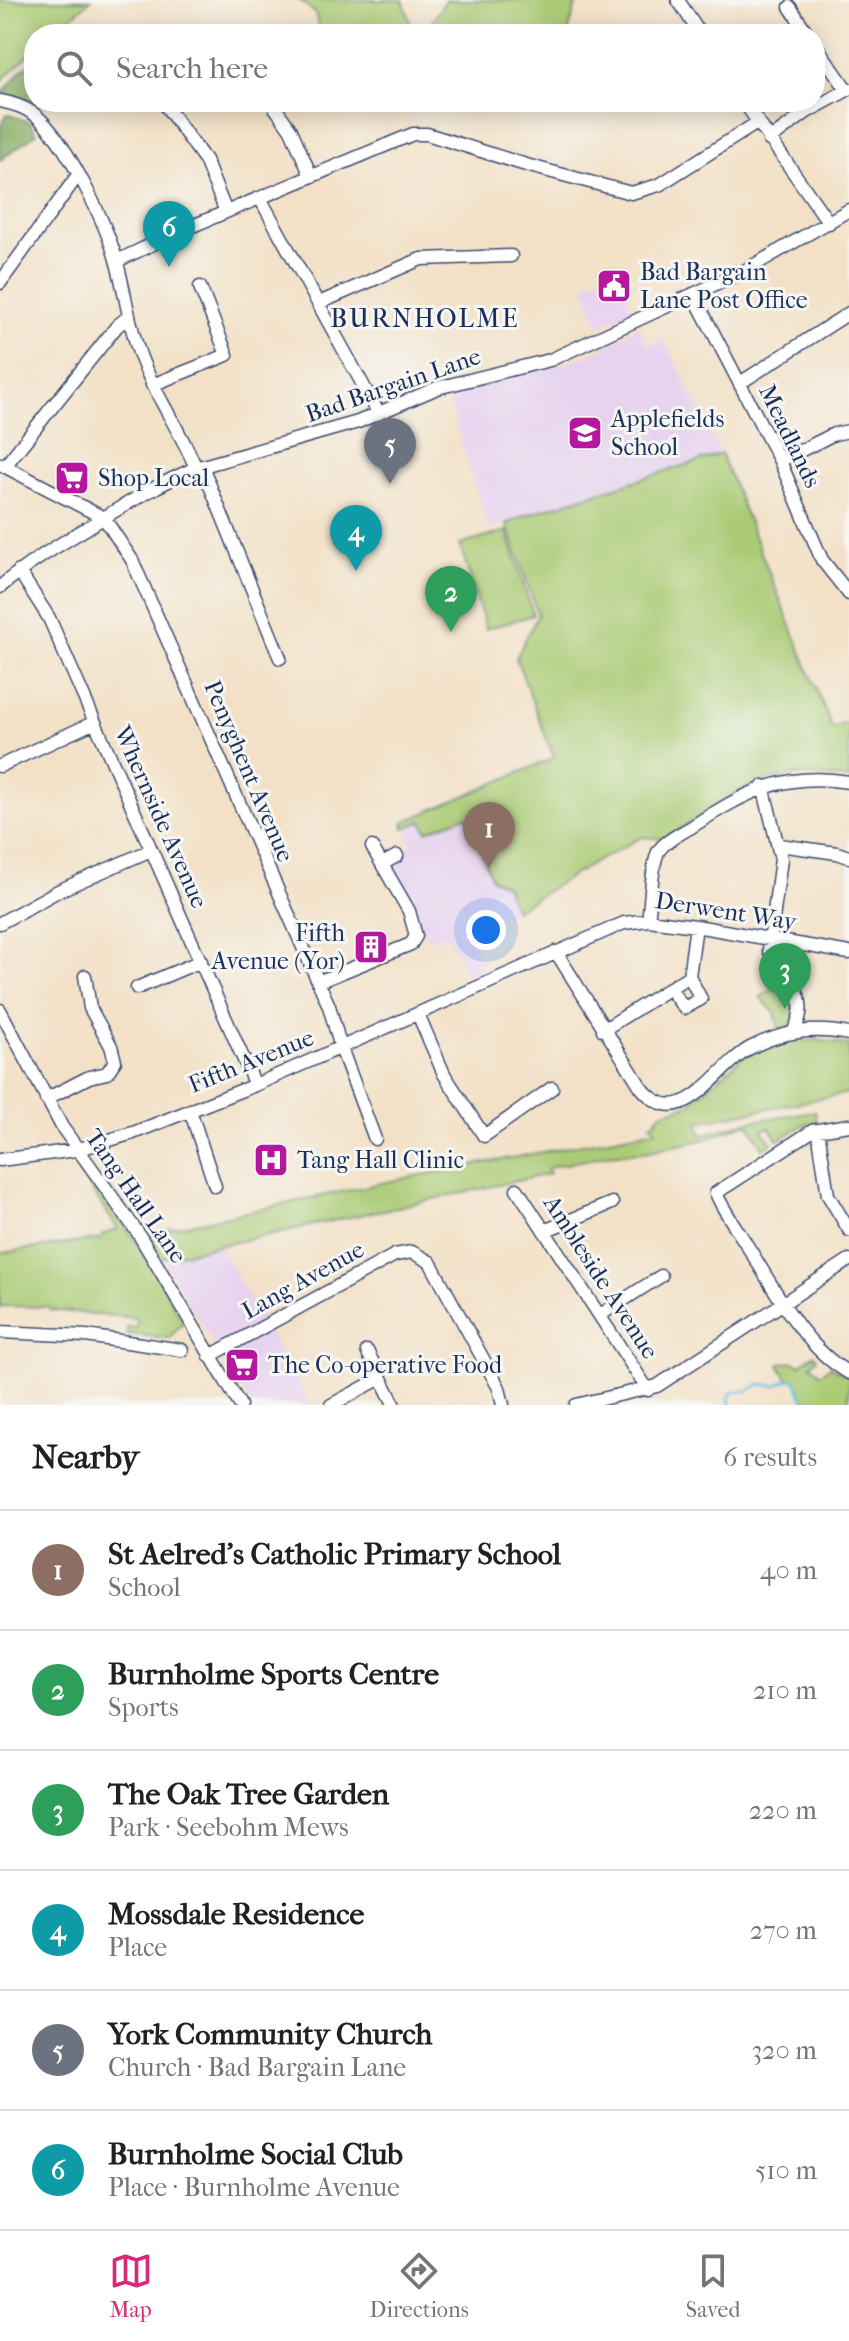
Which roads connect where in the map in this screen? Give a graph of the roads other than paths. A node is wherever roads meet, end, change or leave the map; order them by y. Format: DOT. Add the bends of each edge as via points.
graph roads {
  1 [pos="678,0"];
  2 [pos="790,7"];
  3 [pos="691,24"];
  4 [pos="801,24"];
  5 [pos="825,58"];
  6 [pos="848,90"];
  7 [pos="0,101"];
  8 [pos="825,102"];
  9 [pos="24,109"];
  10 [pos="28,112"];
  11 [pos="170,112"];
  12 [pos="278,112"];
  13 [pos="750,112"];
  14 [pos="807,112"];
  15 [pos="757,123"];
  16 [pos="769,140"];
  17 [pos="78,175"];
  18 [pos="311,176"];
  19 [pos="260,198"];
  20 [pos="849,210"];
  21 [pos="226,212"];
  22 [pos="829,223"];
  23 [pos="511,256"];
  24 [pos="117,261"];
  25 [pos="0,283"];
  26 [pos="200,287"];
  27 [pos="693,294"];
  28 [pos="319,303"];
  29 [pos="849,313"];
  30 [pos="128,317"];
  31 [pos="740,383"];
  32 [pos="152,385"];
  33 [pos="379,414"];
  34 [pos="849,431"];
  35 [pos="780,461"];
  36 [pos="2,465"];
  37 [pos="199,467"];
  38 [pos="104,518"];
  39 [pos="19,571"];
  40 [pos="0,587"];
  41 [pos="849,594"];
  42 [pos="280,658"];
  43 [pos="95,722"];
  44 [pos="0,766"];
  45 [pos="849,782"];
  46 [pos="763,786"];
  47 [pos="779,845"];
  48 [pos="372,847"];
  49 [pos="151,850"];
  50 [pos="397,856"];
  51 [pos="849,857"];
  52 [pos="382,864"];
  53 [pos="648,920"];
  54 [pos="0,923"];
  55 [pos="696,926"];
  56 [pos="769,939"];
  57 [pos="556,952"];
  58 [pos="849,953"];
  59 [pos="201,961"];
  60 [pos="510,972"];
  61 [pos="689,976"];
  62 [pos="318,982"];
  63 [pos="82,984"];
  64 [pos="137,988"];
  65 [pos="670,989"];
  66 [pos="0,1010"];
  67 [pos="418,1014"];
  68 [pos="603,1030"];
  69 [pos="794,1030"];
  70 [pos="849,1034"];
  71 [pos="341,1048"];
  72 [pos="255,1085"];
  73 [pos="552,1088"];
  74 [pos="46,1099"];
  75 [pos="190,1110"];
  76 [pos="849,1125"];
  77 [pos="818,1130"];
  78 [pos="375,1139"];
  79 [pos="76,1150"];
  80 [pos="0,1160"];
  81 [pos="215,1186"];
  82 [pos="517,1189"];
  83 [pos="612,1203"];
  84 [pos="849,1230"];
  85 [pos="544,1231"];
  86 [pos="849,1260"];
  87 [pos="661,1276"];
  88 [pos="784,1303"];
  89 [pos="600,1315"];
  90 [pos="0,1332"];
  91 [pos="182,1350"];
  92 [pos="367,1351"];
  93 [pos="210,1356"];
  94 [pos="849,1373"];
  95 [pos="381,1378"];
  96 [pos="648,1390"];
  97 [pos="393,1402"];
  98 [pos="240,1405"];
  99 [pos="331,1405"];
  100 [pos="503,1405"];
  101 [pos="576,1405"];
  1 -- 3 [label="street"];
  2 -- 4 [label="street"];
  5 -- 6 [label="street"];
  6 -- 8 [label="street"];
  7 -- 9 [label="street"];
  10 -- 17 [label="street" via="46,125"];
  11 -- 21 [label="street" via="205,160"];
  12 -- 18 [label="street"];
  13 -- 15 [label="street"];
  14 -- 16 [label="street"];
  15 -- 16 [label="street"];
  15 -- 18 [label="street" via="659,185 631,193 420,133"];
  16 -- 22 [label="street"];
  17 -- 24 [label="street"];
  17 -- 25 [label="street"];
  18 -- 19 [label="street"];
  19 -- 21 [label="street"];
  19 -- 28 [label="street"];
  20 -- 22 [label="street, Bad Bargain Lane"];
  21 -- 24 [label="street"];
  22 -- 27 [label="street, Bad Bargain Lane"];
  23 -- 28 [label="street" via="421,259"];
  24 -- 30 [label="street"];
  26 -- 32 [label="street" via="227,355"];
  27 -- 31 [label="street, Meadlands"];
  27 -- 33 [label="street, Bad Bargain Lane" via="550,360 437,388"];
  28 -- 33 [label="street"];
  29 -- 31 [label="street"];
  30 -- 32 [label="street"];
  30 -- 36 [label="street"];
  31 -- 35 [label="street, Meadlands"];
  32 -- 37 [label="street"];
  33 -- 37 [label="street, Bad Bargain Lane"];
  34 -- 35 [label="street"];
  35 -- 41 [label="street, Meadlands" via="822,560"];
  36 -- 38 [label="street"];
  37 -- 38 [label="street, Bad Bargain Lane"];
  37 -- 42 [label="street"];
  38 -- 39 [label="street, Bad Bargain Lane"];
  38 -- 62 [label="street, Penyghent Avenue" via="152,600"];
  39 -- 40 [label="street, Bad Bargain Lane"];
  39 -- 43 [label="street, Whernside Avenue" via="49,618"];
  43 -- 44 [label="street"];
  43 -- 49 [label="street, Whernside Avenue"];
  45 -- 46 [label="street" via="799,779"];
  46 -- 47 [label="street"];
  46 -- 53 [label="street" via="662,847"];
  47 -- 51 [label="street"];
  47 -- 56 [label="street" via="780,874"];
  48 -- 52 [label="street"];
  49 -- 54 [label="street"];
  49 -- 59 [label="street, Whernside Avenue"];
  50 -- 52 [label="street"];
  52 -- 62 [label="street" via="409,911 416,928 414,941"];
  53 -- 55 [label="street, Derwent Way"];
  53 -- 57 [label="street, Derwent Way" via="624,923"];
  55 -- 56 [label="street, Derwent Way"];
  55 -- 61 [label="street"];
  56 -- 58 [label="street, Derwent Way"];
  56 -- 69 [label="street" via="769,950 801,998"];
  57 -- 60 [label="street, Derwent Way"];
  57 -- 68 [label="street"];
  59 -- 64 [label="street"];
  59 -- 72 [label="street, Whernside Avenue"];
  60 -- 67 [label="street, Fifth Avenue"];
  61 -- 65 [label="street"];
  61 -- 65 [label="street" via="701,999 684,1008"];
  62 -- 71 [label="street, Penyghent Avenue"];
  63 -- 74 [label="street" via="115,1061 107,1073"];
  65 -- 68 [label="street"];
  66 -- 74 [label="street, Tang Hall Lane"];
  67 -- 71 [label="street, Fifth Avenue"];
  67 -- 73 [label="street" via="444,1074 484,1136"];
  68 -- 69 [label="street" via="649,1096 668,1106 685,1102 751,1047"];
  69 -- 70 [label="street"];
  71 -- 72 [label="street, Fifth Avenue"];
  71 -- 78 [label="street, Penyghent Avenue"];
  72 -- 75 [label="street, Fifth Avenue"];
  74 -- 79 [label="street, Tang Hall Lane"];
  75 -- 79 [label="street, Fifth Avenue"];
  75 -- 81 [label="street"];
  76 -- 77 [label="street"];
  77 -- 84 [label="street" via="828,1195"];
  77 -- 88 [label="street" via="716,1193"];
  79 -- 80 [label="street, Fifth Avenue"];
  79 -- 93 [label="street, Tang Hall Lane" via="167,1279"];
  82 -- 85 [label="street, Ambleside Avenue"];
  83 -- 85 [label="street"];
  85 -- 89 [label="street, Ambleside Avenue"];
  86 -- 88 [label="street"];
  87 -- 89 [label="street"];
  88 -- 94 [label="street" via="820,1352"];
  88 -- 96 [label="street"];
  89 -- 96 [label="street, Ambleside Avenue"];
  90 -- 91 [label="street" via="86,1336"];
  92 -- 95 [label="street"];
  93 -- 98 [label="street, Tang Hall Lane"];
  93 -- 100 [label="street, Lang Avenue" via="395,1255 412,1252 435,1270 499,1388"];
  95 -- 97 [label="street"];
  95 -- 99 [label="street"];
  96 -- 101 [label="street"];
}
